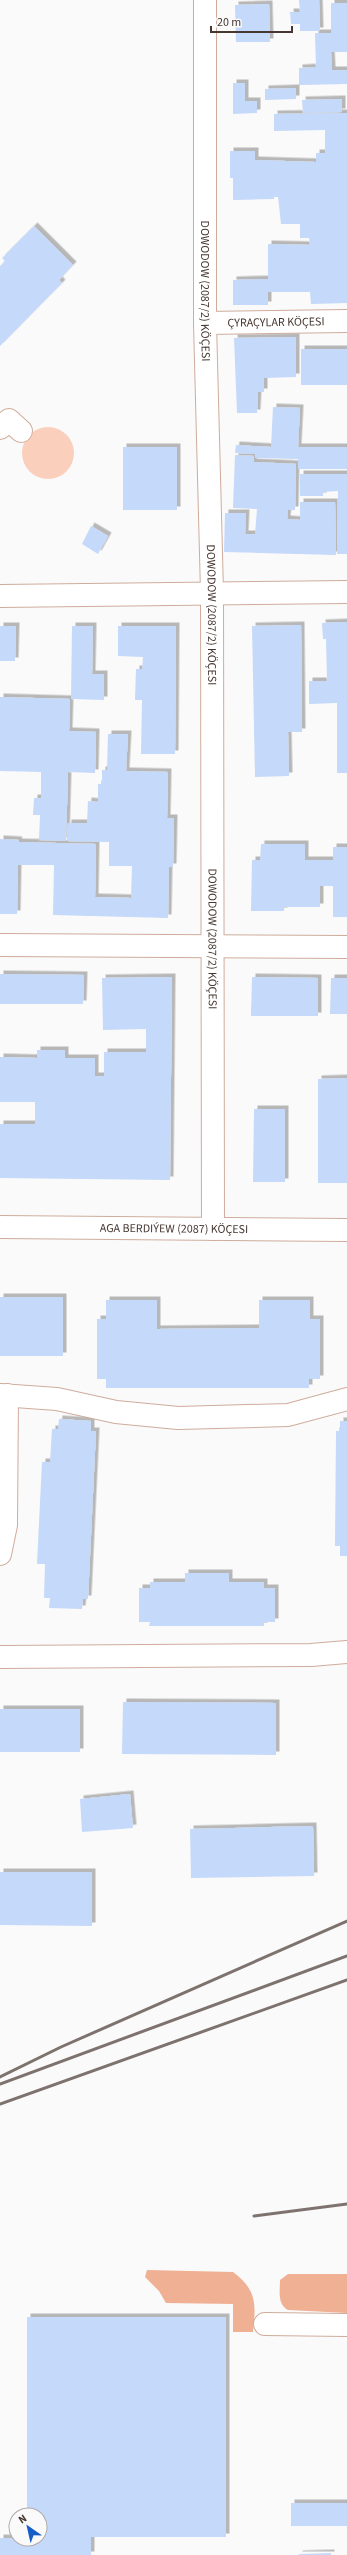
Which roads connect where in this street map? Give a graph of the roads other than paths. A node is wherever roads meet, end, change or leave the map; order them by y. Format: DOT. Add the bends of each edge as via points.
graph roads {
  1 [pos="205,0"];
  2 [pos="347,321"];
  3 [pos="205,323"];
  4 [pos="0,428"];
  5 [pos="21,431"];
  6 [pos="212,592"];
  7 [pos="347,592"];
  8 [pos="0,596"];
  9 [pos="0,945"];
  10 [pos="213,947"];
  11 [pos="347,947"];
  12 [pos="0,1227"];
  13 [pos="213,1229"];
  14 [pos="347,1230"];
  15 [pos="3,1395"];
  16 [pos="347,1399"];
  17 [pos="0,1554"];
  18 [pos="347,1652"];
  19 [pos="0,1657"];
  20 [pos="265,2324"];
  21 [pos="347,2324"];
  1 -- 3 [label="street, DOWODOW (2087/2) KÖÇESI"];
  2 -- 3 [label="street, ÇYRAÇYLAR KÖÇESI"];
  3 -- 6 [label="street, DOWODOW (2087/2) KÖÇESI"];
  4 -- 5 [label="street" via="9,420"];
  6 -- 7 [label="street"];
  6 -- 8 [label="street"];
  6 -- 10 [label="street, DOWODOW (2087/2) KÖÇESI"];
  9 -- 10 [label="street"];
  10 -- 11 [label="street"];
  10 -- 13 [label="street, DOWODOW (2087/2) KÖÇESI"];
  12 -- 13 [label="street, AGA BERDIÝEW (2087) KÖÇESI"];
  13 -- 14 [label="street, AGA BERDIÝEW (2087) KÖÇESI"];
  15 -- 16 [label="street" via="57,1399 116,1412 178,1418 288,1416"];
  15 -- 17 [label="street" via="6,1525"];
  18 -- 19 [label="street" via="311,1655"];
  20 -- 21 [label="street"];
}
